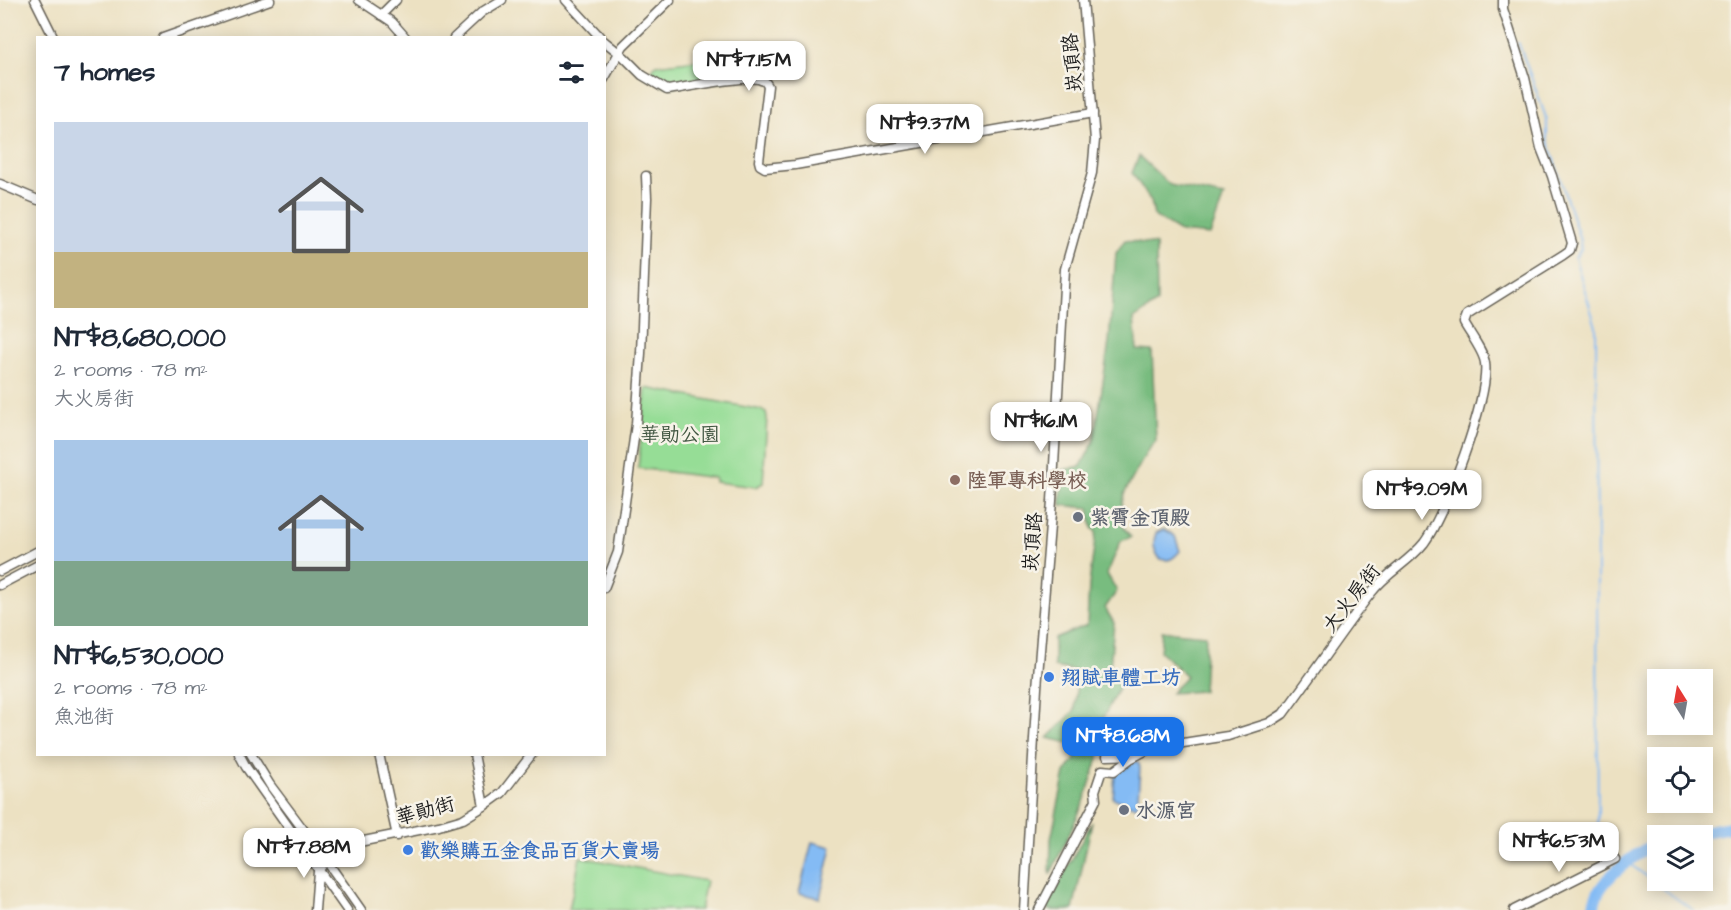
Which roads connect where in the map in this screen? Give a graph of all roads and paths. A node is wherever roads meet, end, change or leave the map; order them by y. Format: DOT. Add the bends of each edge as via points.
graph roads {
  1 [pos="35,0"];
  2 [pos="270,0"];
  3 [pos="359,0"];
  4 [pos="396,0"];
  5 [pos="502,0"];
  6 [pos="566,0"];
  7 [pos="670,0"];
  8 [pos="1083,0"];
  9 [pos="1503,0"];
  10 [pos="381,15"];
  11 [pos="53,36"];
  12 [pos="169,36"];
  13 [pos="404,36"];
  14 [pos="456,36"];
  15 [pos="599,36"];
  16 [pos="606,43"];
  17 [pos="620,54"];
  18 [pos="606,76"];
  19 [pos="1094,112"];
  20 [pos="646,176"];
  21 [pos="0,184"];
  22 [pos="36,199"];
  23 [pos="36,551"];
  24 [pos="36,566"];
  25 [pos="0,571"];
  26 [pos="606,583"];
  27 [pos="0,585"];
  28 [pos="1138,755"];
  29 [pos="240,756"];
  30 [pos="252,756"];
  31 [pos="379,756"];
  32 [pos="474,756"];
  33 [pos="530,756"];
  34 [pos="1107,756"];
  35 [pos="484,806"];
  36 [pos="397,836"];
  37 [pos="1615,859"];
  38 [pos="327,860"];
  39 [pos="318,871"];
  40 [pos="315,910"];
  41 [pos="347,910"];
  42 [pos="360,910"];
  43 [pos="1024,910"];
  44 [pos="1039,910"];
  45 [pos="1514,910"];
  1 -- 11 [label="street"];
  2 -- 12 [label="street"];
  3 -- 10 [label="street"];
  4 -- 10 [label="street"];
  5 -- 14 [label="street"];
  6 -- 15 [label="street"];
  7 -- 17 [label="street" via="623,46"];
  8 -- 19 [label="street, 崁頂路"];
  9 -- 28 [label="street, 大火房街" via="1541,148 1572,243 1570,249 1467,315 1464,323 1485,360 1486,374 1466,452 1440,516 1425,542 1373,591 1282,714 1269,723 1228,736 1151,748"];
  10 -- 13 [label="street"];
  16 -- 17 [label="street"];
  17 -- 18 [label="street"];
  17 -- 19 [label="street" via="642,75 667,90 733,80 765,81 768,86 759,160 765,168"];
  19 -- 43 [label="street, 崁頂路" via="1092,173 1065,269"];
  20 -- 26 [label="street" via="636,424 618,552"];
  21 -- 22 [label="street"];
  23 -- 25 [label="street"];
  24 -- 27 [label="street"];
  28 -- 34 [label="street"];
  28 -- 44 [label="street, 大火房街" via="1114,771 1102,770 1096,800"];
  29 -- 39 [label="street"];
  30 -- 38 [label="street"];
  31 -- 36 [label="street"];
  32 -- 35 [label="street, 華勛街"];
  33 -- 35 [label="street" via="502,793"];
  35 -- 36 [label="street, 華勛街" via="464,819"];
  36 -- 38 [label="street, 華勛街" via="344,845"];
  37 -- 45 [label="street"];
  38 -- 39 [label="street, 華勛街"];
  38 -- 42 [label="street"];
  39 -- 40 [label="street"];
  39 -- 41 [label="street"];
}
